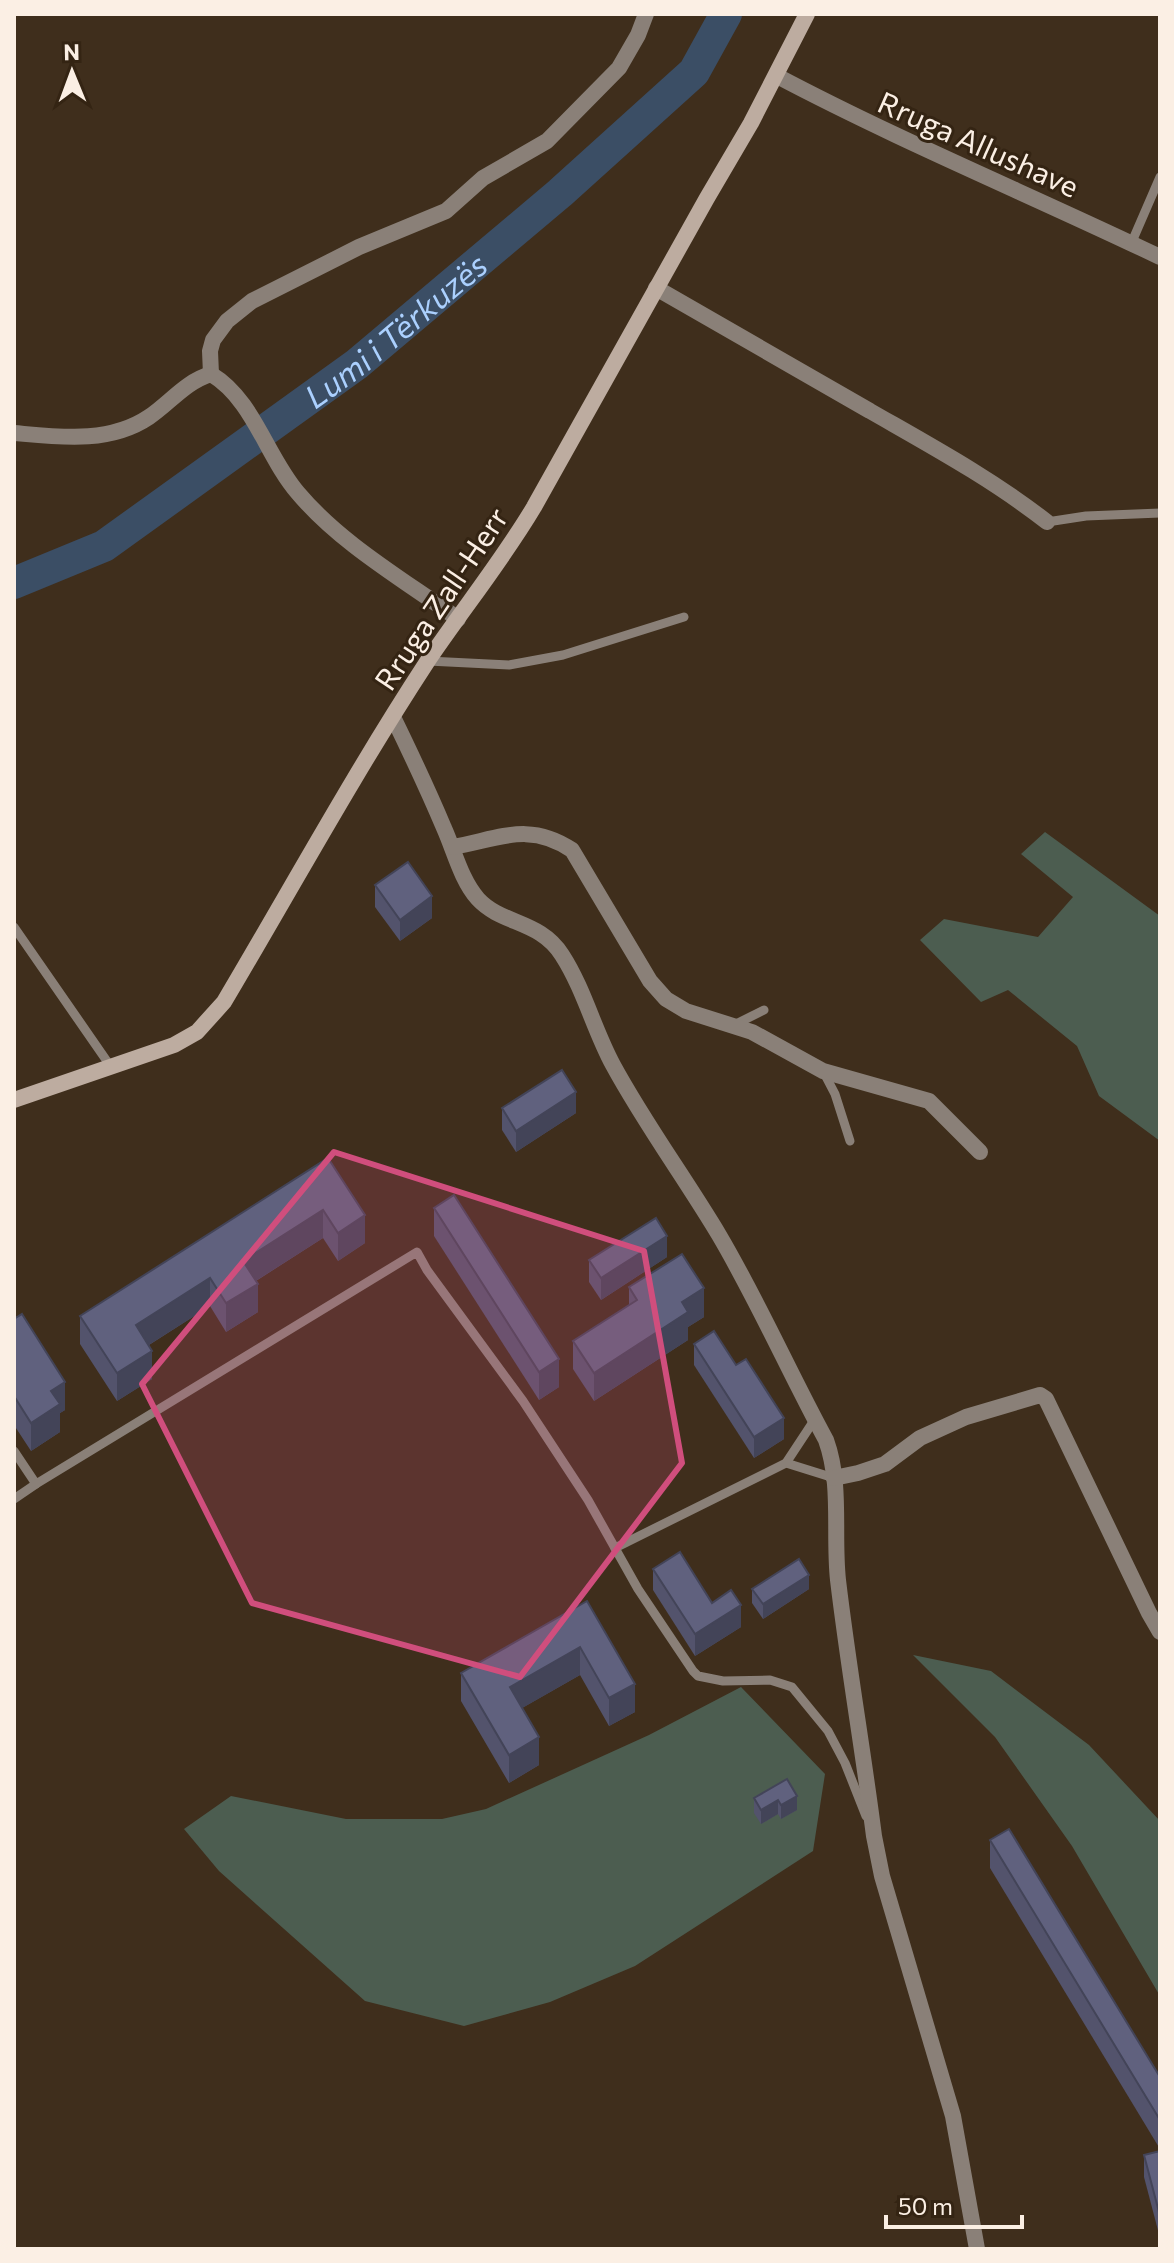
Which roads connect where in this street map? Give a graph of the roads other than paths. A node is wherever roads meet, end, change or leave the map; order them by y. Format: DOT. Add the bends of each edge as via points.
graph roads {
  1 [pos="646,14"];
  2 [pos="807,14"];
  3 [pos="777,76"];
  4 [pos="1160,177"];
  5 [pos="1131,244"];
  6 [pos="1160,257"];
  7 [pos="656,288"];
  8 [pos="211,374"];
  9 [pos="14,433"];
  10 [pos="1160,513"];
  11 [pos="1047,522"];
  12 [pos="684,617"];
  13 [pos="458,619"];
  14 [pos="428,661"];
  15 [pos="393,717"];
  16 [pos="452,847"];
  17 [pos="14,927"];
  18 [pos="764,1010"];
  19 [pos="734,1025"];
  20 [pos="111,1067"];
  21 [pos="823,1071"];
  22 [pos="14,1100"];
  23 [pos="850,1141"];
  24 [pos="980,1152"];
  25 [pos="815,1419"];
  26 [pos="14,1451"];
  27 [pos="786,1463"];
  28 [pos="834,1478"];
  29 [pos="36,1484"];
  30 [pos="14,1499"];
  31 [pos="615,1548"];
  32 [pos="1160,1632"];
  33 [pos="874,1836"];
  34 [pos="977,2249"];
  1 -- 8 [label="street" via="619,68 547,141 483,178 446,211 252,301 213,340"];
  2 -- 3 [label="main road, Rruga Zall-Herr"];
  3 -- 5 [label="street, Rruga Allushave"];
  3 -- 7 [label="main road, Rruga Zall-Herr"];
  4 -- 5 [label="lane"];
  5 -- 6 [label="street, Rruga Allushave"];
  7 -- 11 [label="street" via="963,464"];
  7 -- 13 [label="main road, Rruga Zall-Herr" via="511,546"];
  8 -- 9 [label="street" via="189,383 147,418 98,436"];
  8 -- 13 [label="street" via="242,405 295,490 315,512"];
  10 -- 11 [label="lane"];
  12 -- 14 [label="lane" via="563,655 509,665"];
  13 -- 14 [label="main road, Rruga Zall-Herr"];
  14 -- 15 [label="main road, Rruga Zall-Herr"];
  15 -- 16 [label="street"];
  15 -- 20 [label="main road, Rruga Zall-Herr" via="212,1019 174,1045"];
  16 -- 19 [label="street" via="520,834 557,840 572,850 666,999 686,1011"];
  16 -- 25 [label="street" via="478,898 491,910 536,929 563,956 611,1062 719,1236"];
  17 -- 20 [label="lane"];
  18 -- 19 [label="lane"];
  19 -- 21 [label="street"];
  20 -- 22 [label="main road, Rruga Zall-Herr"];
  21 -- 23 [label="lane"];
  21 -- 24 [label="street" via="929,1101"];
  25 -- 27 [label="lane"];
  25 -- 28 [label="street" via="832,1457"];
  26 -- 29 [label="lane"];
  27 -- 28 [label="lane"];
  27 -- 31 [label="lane"];
  28 -- 32 [label="street" via="885,1464 920,1438 966,1417 1040,1395"];
  28 -- 33 [label="street" via="838,1579"];
  29 -- 30 [label="lane"];
  29 -- 31 [label="lane" via="417,1252 523,1401"];
  31 -- 33 [label="lane" via="698,1676 770,1680 792,1687 828,1731"];
  33 -- 34 [label="street" via="953,2116"];
}
